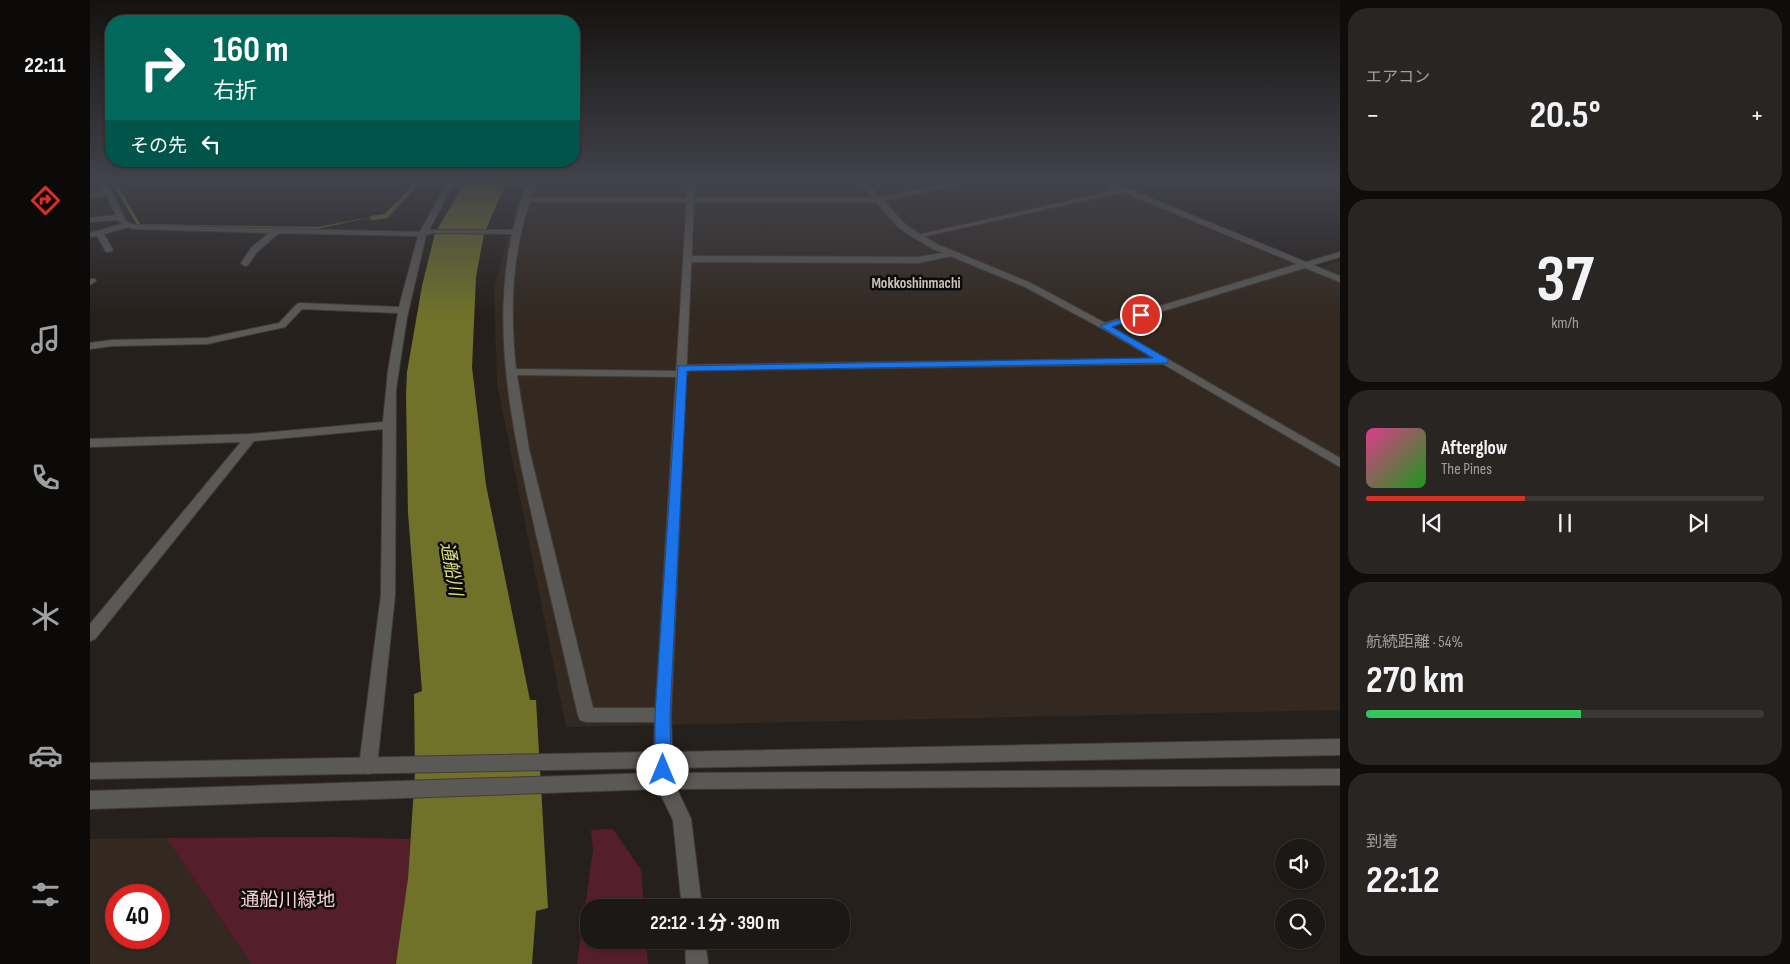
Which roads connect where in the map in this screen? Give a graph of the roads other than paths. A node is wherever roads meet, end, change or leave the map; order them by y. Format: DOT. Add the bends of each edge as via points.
graph roads {
  1 [pos="124,226"];
  2 [pos="130,226"];
  3 [pos="431,226"];
  4 [pos="519,226"];
  5 [pos="689,226"];
  6 [pos="902,226"];
  7 [pos="962,226"];
  8 [pos="1212,226"];
  9 [pos="276,231"];
  10 [pos="100,232"];
  11 [pos="428,232"];
  12 [pos="517,232"];
  13 [pos="90,235"];
  14 [pos="917,236"];
  15 [pos="109,250"];
  16 [pos="954,253"];
  17 [pos="1340,254"];
  18 [pos="687,259"];
  19 [pos="245,263"];
  20 [pos="1305,264"];
  21 [pos="1340,279"];
  22 [pos="403,310"];
  23 [pos="1104,326"];
  24 [pos="90,346"];
  25 [pos="1164,361"];
  26 [pos="682,371"];
  27 [pos="511,372"];
  28 [pos="389,425"];
  29 [pos="250,438"];
  30 [pos="90,443"];
  31 [pos="1340,463"];
  32 [pos="90,634"];
  33 [pos="663,715"];
  34 [pos="1340,747"];
  35 [pos="662,759"];
  36 [pos="375,765"];
  37 [pos="90,771"];
  38 [pos="1340,777"];
  39 [pos="663,781"];
  40 [pos="90,800"];
  41 [pos="691,899"];
  42 [pos="696,949"];
  43 [pos="697,964"];
  1 -- 10 [label="street"];
  2 -- 9 [label="street"];
  3 -- 11 [label="street"];
  4 -- 12 [label="street"];
  5 -- 18 [label="street"];
  6 -- 14 [label="street"];
  7 -- 14 [label="street"];
  8 -- 20 [label="street"];
  9 -- 11 [label="street"];
  9 -- 19 [label="street" via="254,250"];
  10 -- 13 [label="street"];
  10 -- 15 [label="street"];
  11 -- 12 [label="street"];
  11 -- 22 [label="street"];
  12 -- 27 [label="street" via="507,315"];
  14 -- 16 [label="street"];
  16 -- 18 [label="street" via="918,260"];
  16 -- 23 [label="street" via="1028,285"];
  17 -- 20 [label="street"];
  18 -- 26 [label="street"];
  20 -- 21 [label="street"];
  20 -- 23 [label="street"];
  22 -- 24 [label="street" via="300,306 282,325 207,341"];
  22 -- 28 [label="street" via="390,396"];
  23 -- 25 [label="street"];
  25 -- 26 [label="street"];
  25 -- 31 [label="street"];
  26 -- 27 [label="street"];
  26 -- 33 [label="street"];
  27 -- 33 [label="street" via="523,449 586,715"];
  28 -- 29 [label="street"];
  28 -- 36 [label="street" via="388,595"];
  29 -- 30 [label="street"];
  29 -- 32 [label="street"];
  33 -- 35 [label="street"];
  34 -- 35 [label="street"];
  35 -- 36 [label="street"];
  35 -- 39 [label="street"];
  36 -- 37 [label="street"];
  38 -- 39 [label="street"];
  39 -- 40 [label="street"];
  39 -- 41 [label="street" via="682,819"];
  42 -- 43 [label="street"];
}
